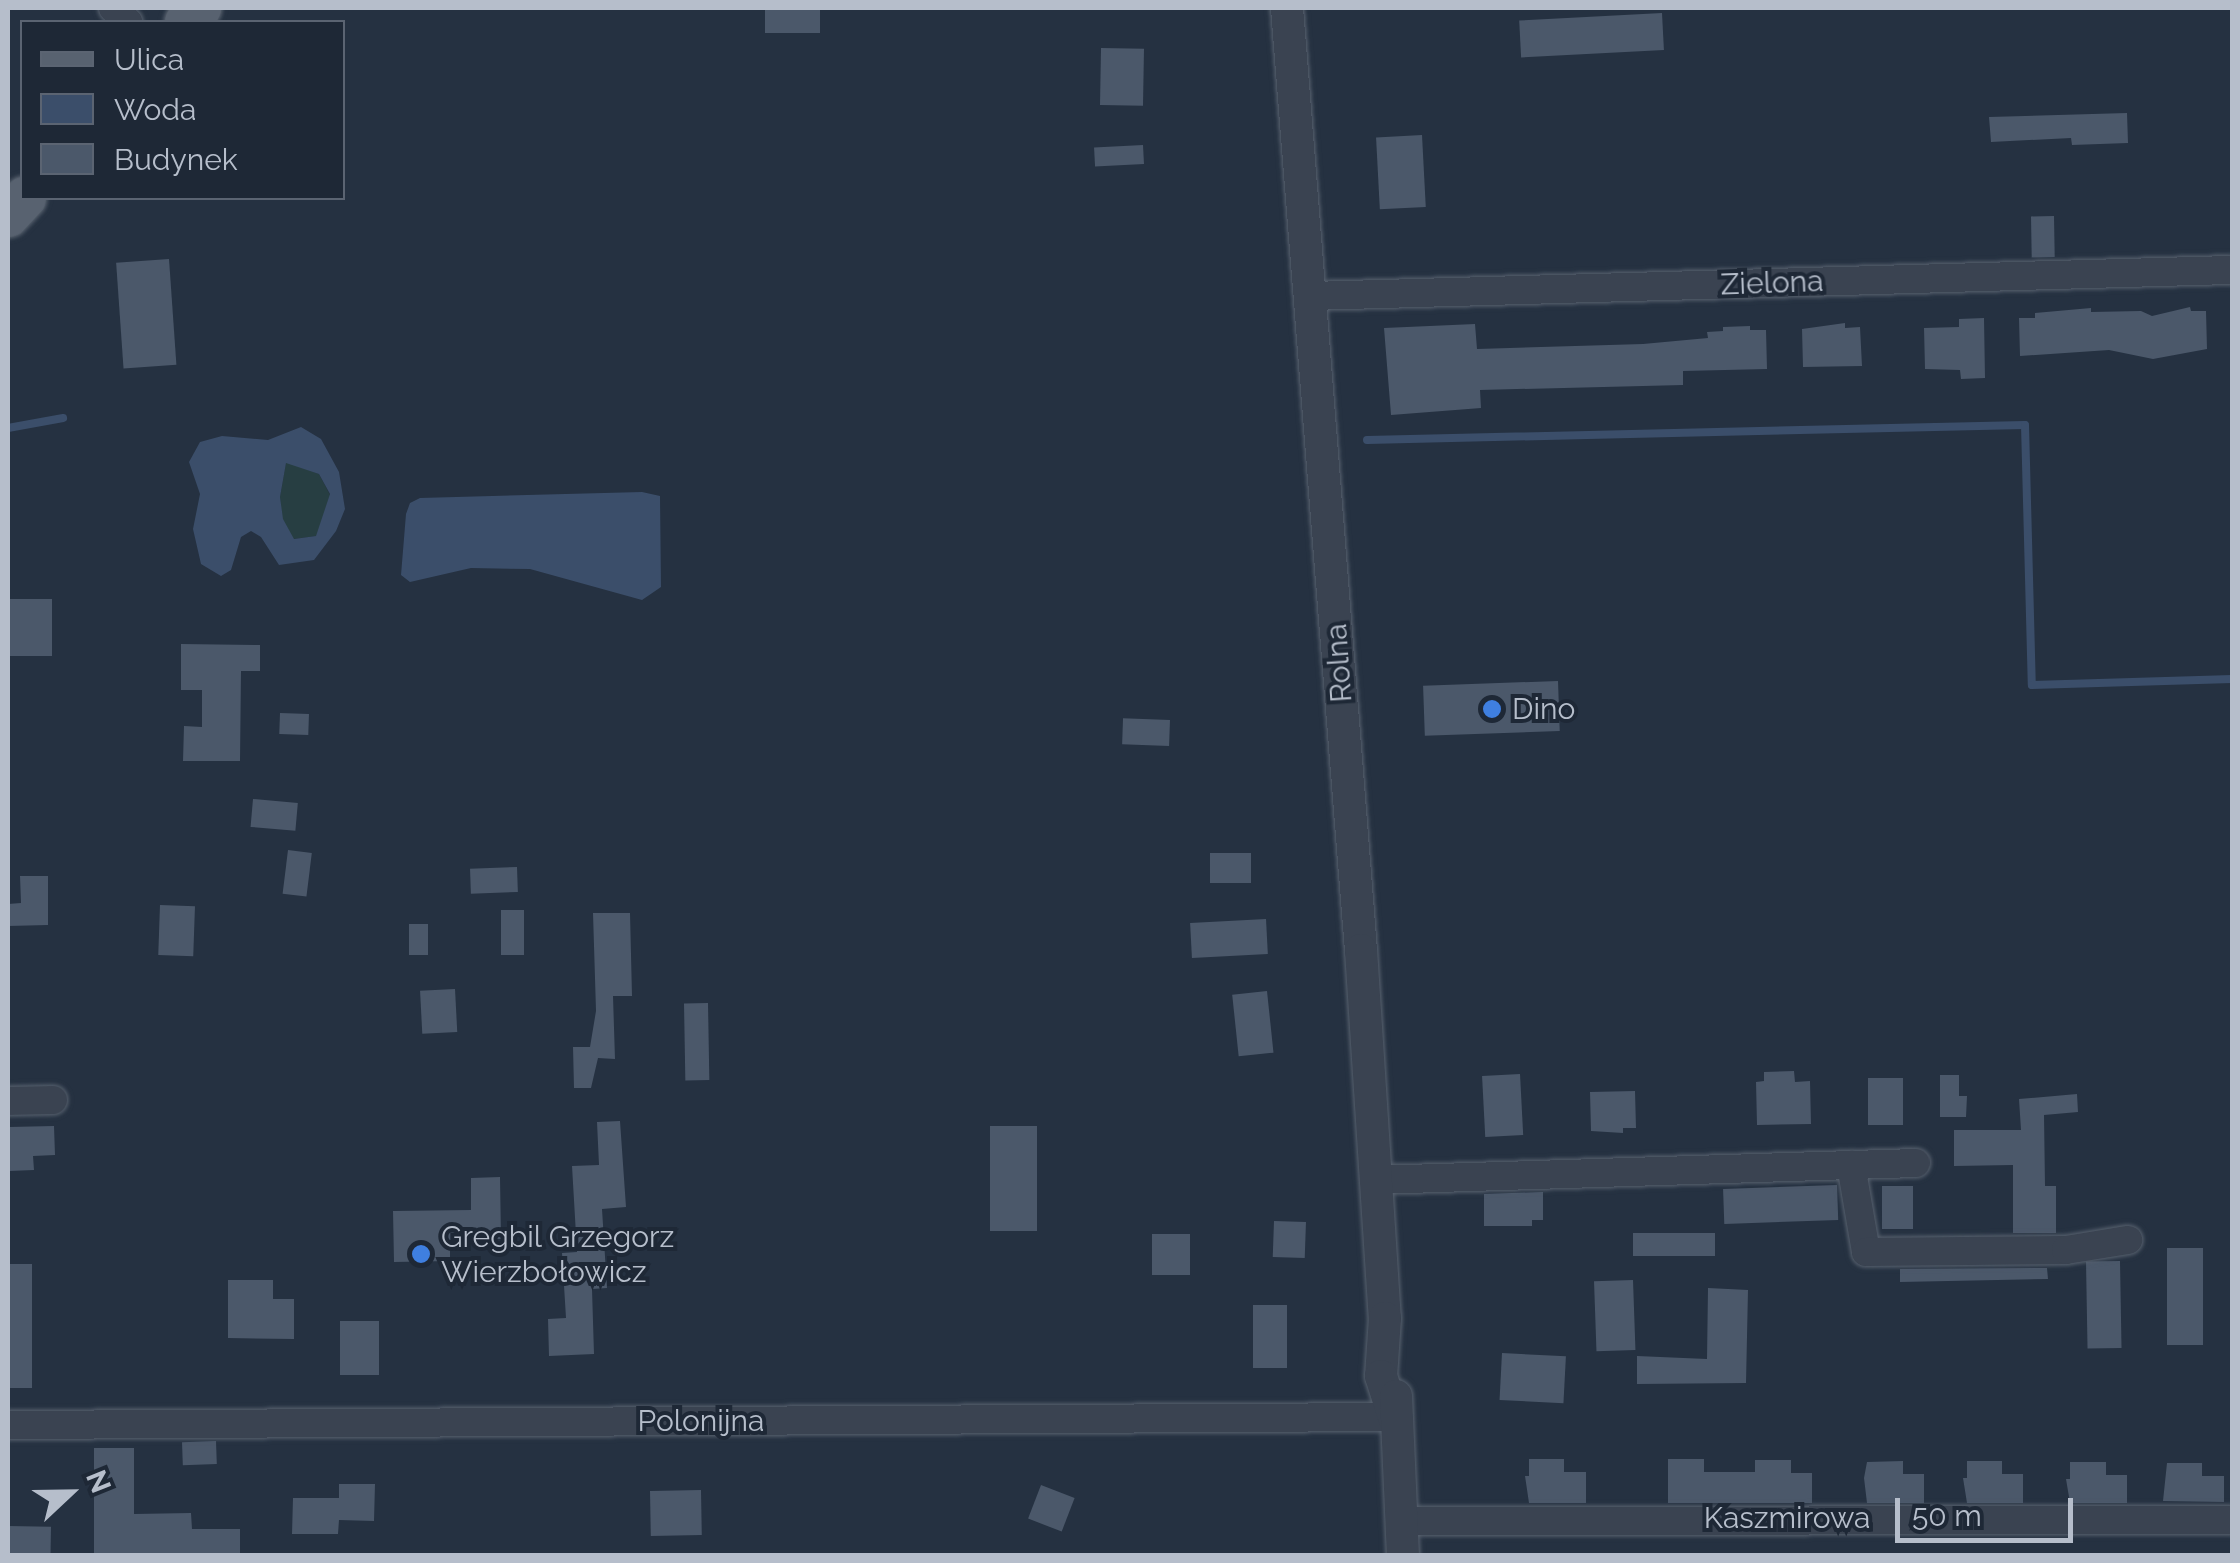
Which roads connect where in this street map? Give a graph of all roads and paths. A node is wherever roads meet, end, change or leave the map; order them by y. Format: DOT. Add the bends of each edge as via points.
graph roads {
  1 [pos="1287,8"];
  2 [pos="2232,270"];
  3 [pos="1311,296"];
  4 [pos="53,1100"];
  5 [pos="8,1101"];
  6 [pos="1916,1163"];
  7 [pos="1851,1165"];
  8 [pos="1375,1180"];
  9 [pos="2128,1240"];
  10 [pos="1394,1417"];
  11 [pos="8,1425"];
  12 [pos="1401,1520"];
  13 [pos="2232,1520"];
  14 [pos="1403,1556"];
  1 -- 3 [label="street, Rolna"];
  2 -- 3 [label="street, Zielona"];
  3 -- 8 [label="street, Rolna"];
  4 -- 5 [label="street"];
  6 -- 7 [label="street"];
  7 -- 8 [label="street"];
  7 -- 9 [label="street" via="1866,1252 2066,1250"];
  8 -- 10 [label="street, Rolna" via="1385,1318 1381,1376"];
  10 -- 11 [label="street, Polonijna"];
  10 -- 12 [label="street, Rolna"];
  12 -- 13 [label="street, Kaszmirowa"];
  12 -- 14 [label="street, Rolna"];
}
